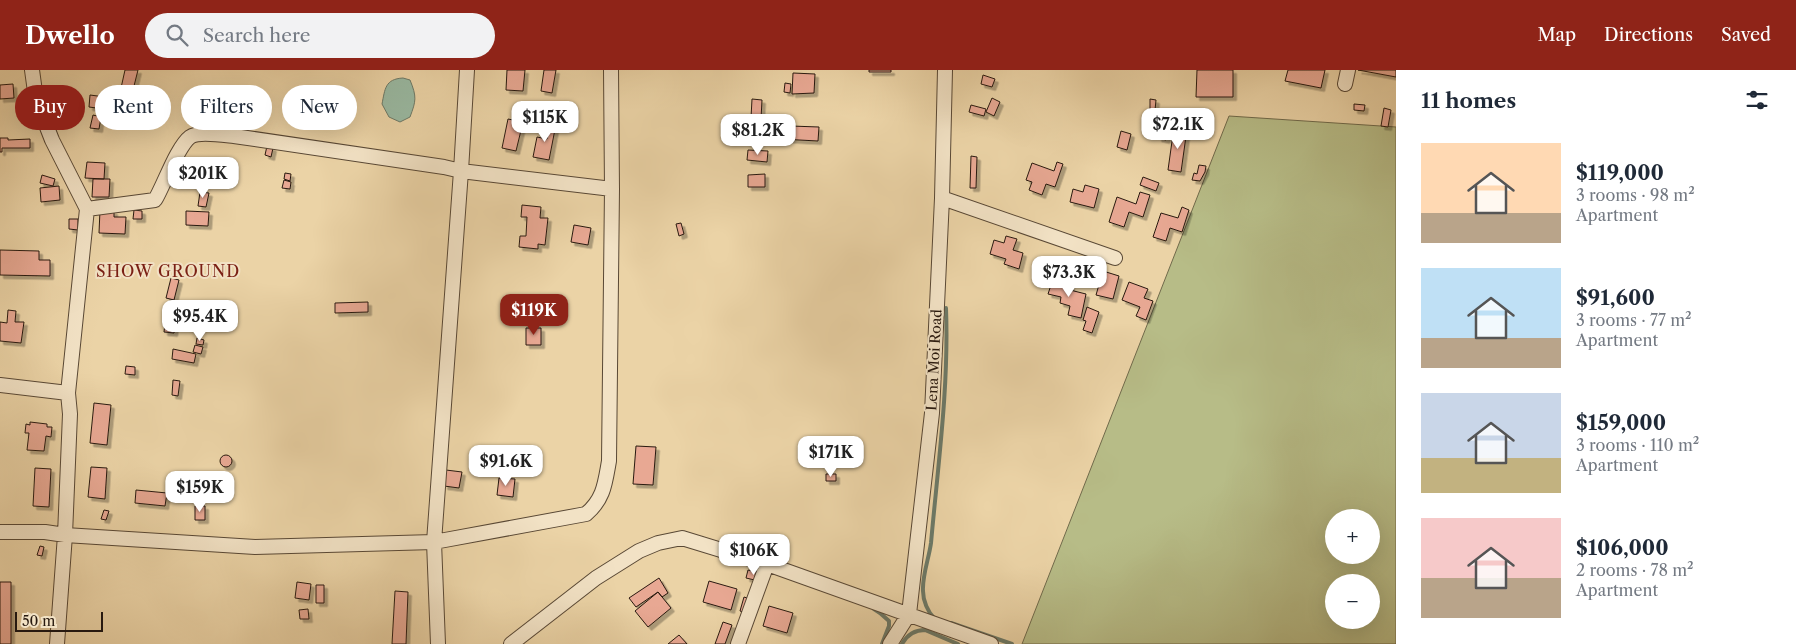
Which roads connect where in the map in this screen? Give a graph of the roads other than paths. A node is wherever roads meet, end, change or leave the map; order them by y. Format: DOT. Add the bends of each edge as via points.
graph roads {
  1 [pos="32,70"];
  2 [pos="467,70"];
  3 [pos="611,70"];
  4 [pos="945,70"];
  5 [pos="461,171"];
  6 [pos="612,189"];
  7 [pos="942,198"];
  8 [pos="87,209"];
  9 [pos="1115,258"];
  10 [pos="0,385"];
  11 [pos="68,393"];
  12 [pos="0,532"];
  13 [pos="65,534"];
  14 [pos="434,542"];
  15 [pos="767,564"];
  16 [pos="909,614"];
  17 [pos="57,644"];
  18 [pos="438,644"];
  19 [pos="511,644"];
  20 [pos="738,644"];
  21 [pos="890,644"];
  22 [pos="990,644"];
  1 -- 8 [label="street" via="36,99 52,140"];
  2 -- 5 [label="street"];
  3 -- 6 [label="street"];
  4 -- 7 [label="street, Lena Moi Road"];
  5 -- 6 [label="street"];
  5 -- 8 [label="street" via="234,136 200,134 190,137 179,153 155,200"];
  5 -- 14 [label="street"];
  6 -- 14 [label="street" via="609,461 598,503 586,514"];
  7 -- 9 [label="street"];
  7 -- 16 [label="street, Lena Moi Road" via="932,413"];
  8 -- 11 [label="street"];
  10 -- 11 [label="street"];
  11 -- 13 [label="street"];
  12 -- 13 [label="street"];
  13 -- 14 [label="street" via="255,547"];
  13 -- 17 [label="street"];
  14 -- 18 [label="street"];
  15 -- 16 [label="street"];
  15 -- 19 [label="street" via="682,538 658,543 596,578"];
  15 -- 20 [label="street"];
  16 -- 21 [label="street, Lena Moi Road"];
  16 -- 22 [label="street"];
}
